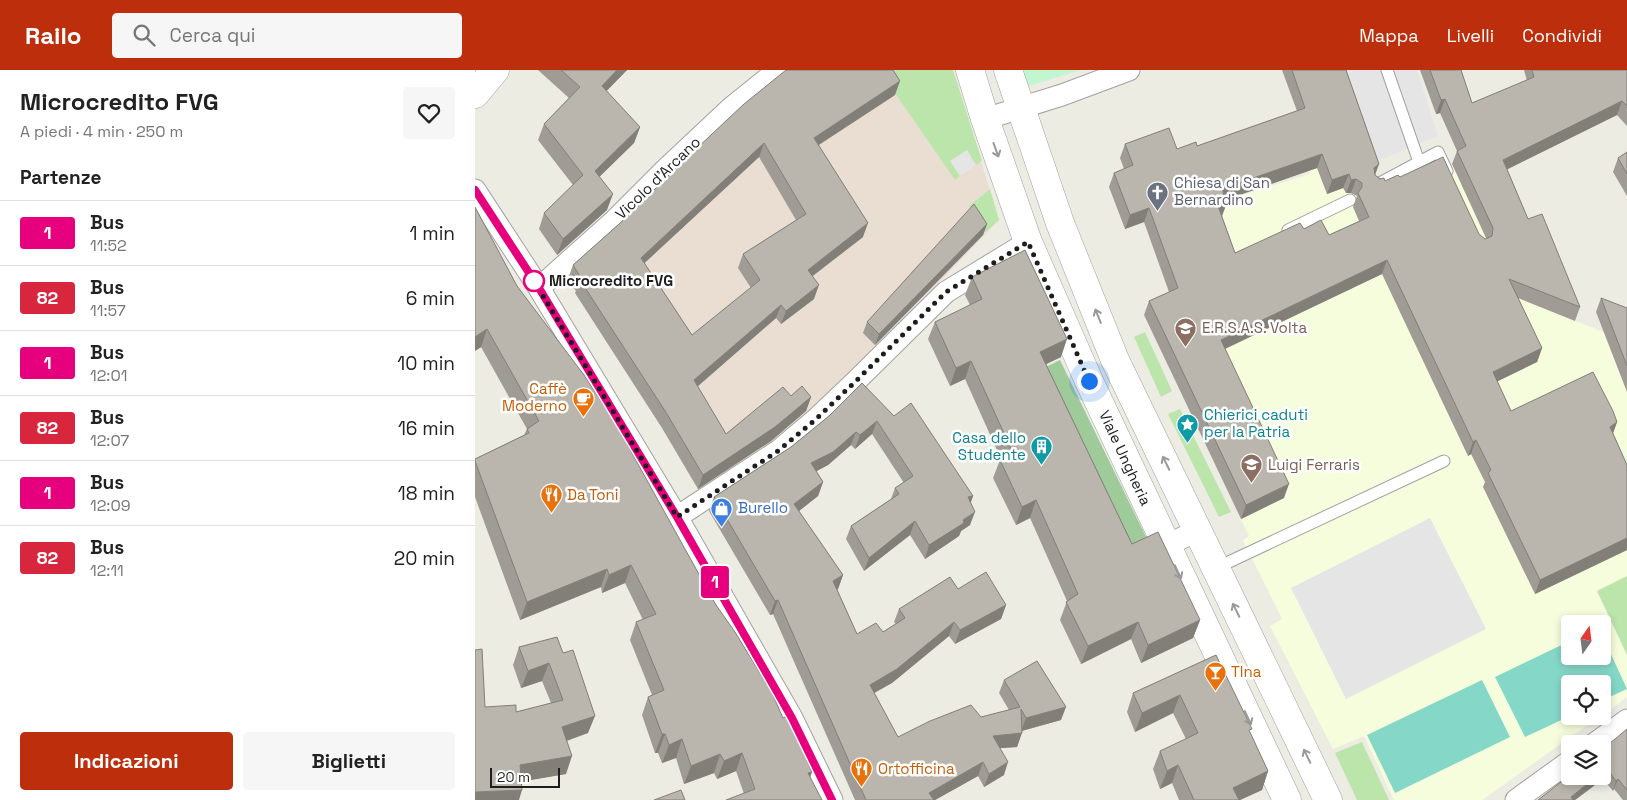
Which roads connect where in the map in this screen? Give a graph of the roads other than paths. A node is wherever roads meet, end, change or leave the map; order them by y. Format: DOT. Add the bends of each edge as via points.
graph roads {
  1 [pos="495,70"];
  2 [pos="778,70"];
  3 [pos="970,70"];
  4 [pos="1007,70"];
  5 [pos="1129,70"];
  6 [pos="1387,70"];
  7 [pos="475,94"];
  8 [pos="1019,108"];
  9 [pos="985,120"];
  10 [pos="1419,162"];
  11 [pos="1450,177"];
  12 [pos="1377,185"];
  13 [pos="479,199"];
  14 [pos="1349,200"];
  15 [pos="1274,236"];
  16 [pos="1028,242"];
  17 [pos="539,288"];
  18 [pos="1445,461"];
  19 [pos="677,517"];
  20 [pos="1198,530"];
  21 [pos="1166,546"];
  22 [pos="1216,568"];
  23 [pos="1627,720"];
  24 [pos="1606,735"];
  25 [pos="1561,767"];
  26 [pos="832,800"];
  27 [pos="1287,800"];
  28 [pos="1328,800"];
  29 [pos="1515,800"];
  1 -- 7 [label="street"];
  2 -- 17 [label="street, Vicolo d'Arcano" via="731,108"];
  3 -- 9 [label="street, Viale Ungheria"];
  4 -- 8 [label="street"];
  5 -- 8 [label="street"];
  6 -- 10 [label="lane"];
  8 -- 9 [label="street"];
  20 -- 8 [label="street, one-way" via="1115,360 1060,223"];
  9 -- 16 [label="street, Viale Ungheria, one-way"];
  10 -- 11 [label="lane" via="1438,152"];
  10 -- 12 [label="lane"];
  13 -- 17 [label="street"];
  14 -- 15 [label="lane"];
  16 -- 19 [label="street" via="946,292 815,420 778,451"];
  16 -- 21 [label="street, Viale Ungheria"];
  17 -- 19 [label="street"];
  18 -- 22 [label="lane"];
  19 -- 26 [label="street" via="792,718"];
  20 -- 21 [label="street"];
  20 -- 22 [label="street"];
  21 -- 27 [label="street, Viale Ungheria, one-way"];
  28 -- 22 [label="street, one-way"];
  23 -- 24 [label="street"];
  25 -- 29 [label="street"];
}
